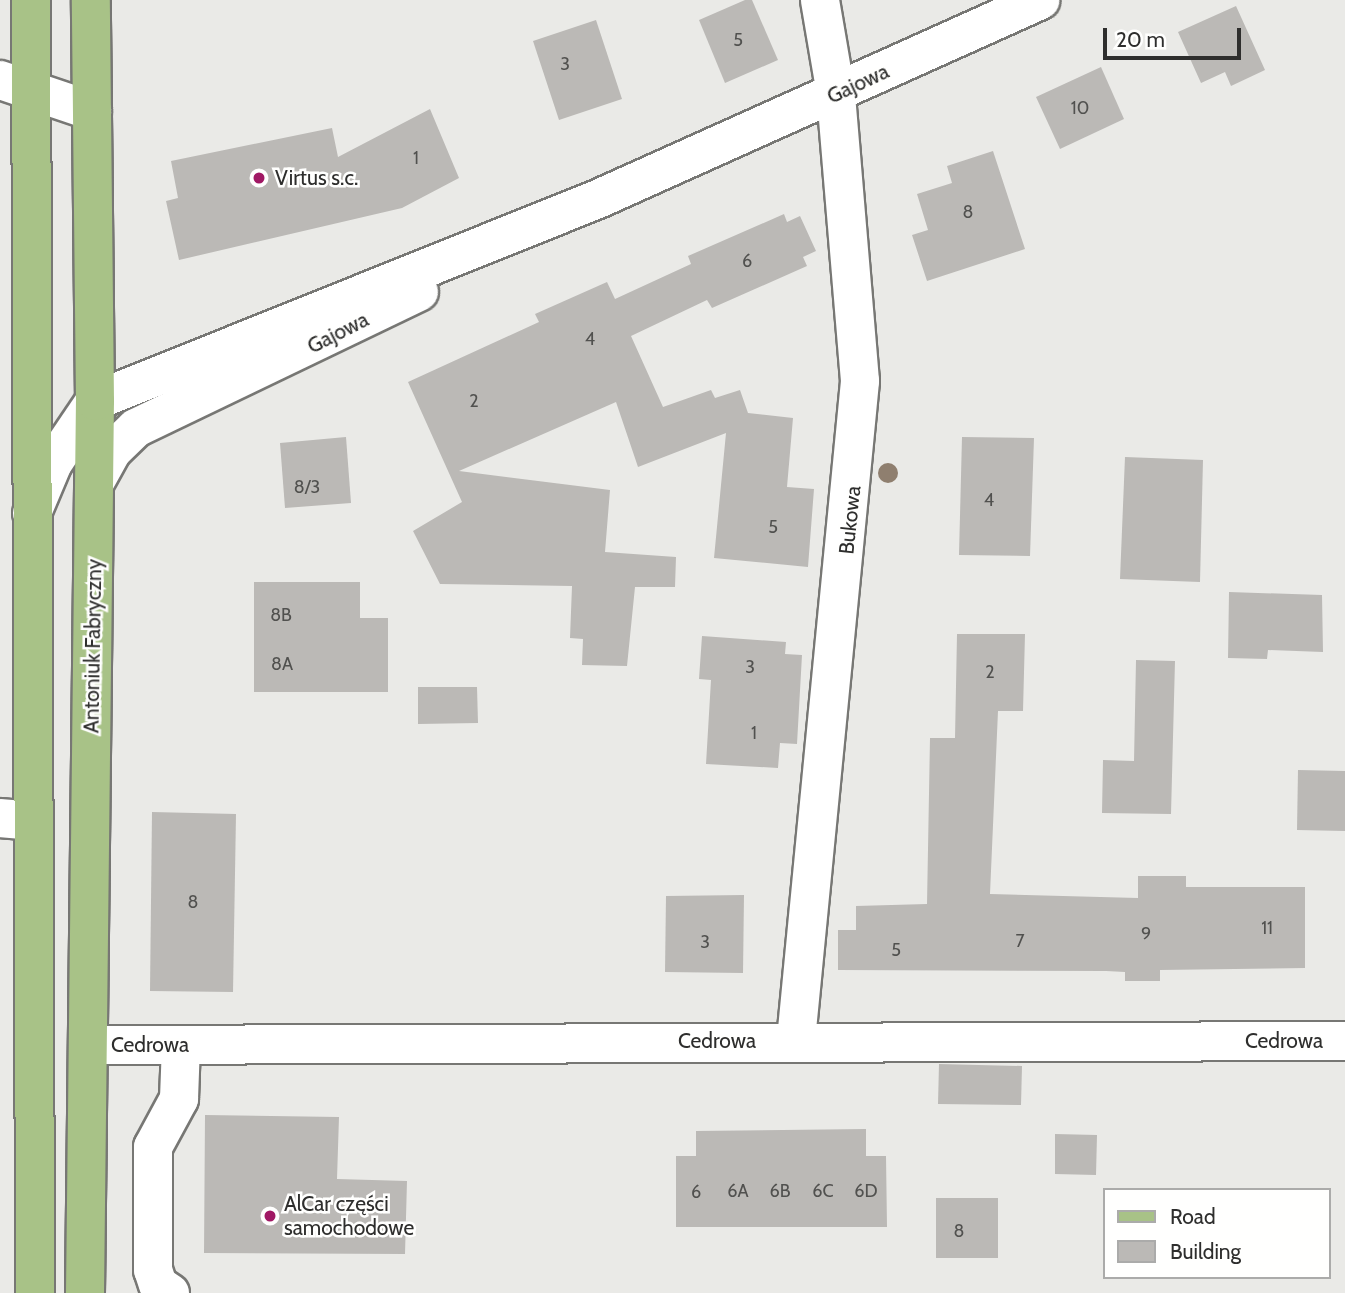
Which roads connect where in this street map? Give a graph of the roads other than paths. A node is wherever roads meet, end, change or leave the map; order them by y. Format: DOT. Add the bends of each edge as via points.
graph roads {
  1 [pos="31,0"];
  2 [pos="91,0"];
  3 [pos="820,0"];
  4 [pos="1040,0"];
  5 [pos="15,86"];
  6 [pos="836,94"];
  7 [pos="92,111"];
  8 [pos="598,199"];
  9 [pos="95,401"];
  10 [pos="94,482"];
  11 [pos="31,515"];
  12 [pos="16,820"];
  13 [pos="796,1040"];
  14 [pos="1345,1041"];
  15 [pos="89,1045"];
  16 [pos="181,1045"];
  17 [pos="34,1293"];
  18 [pos="85,1293"];
  19 [pos="170,1293"];
  1 -- 5 [label="main road"];
  2 -- 7 [label="main road, Antoniuk Fabryczny"];
  3 -- 6 [label="street, Bukowa"];
  4 -- 6 [label="street, Gajowa"];
  5 -- 7 [label="street"];
  5 -- 11 [label="main road"];
  6 -- 8 [label="street, Gajowa"];
  6 -- 13 [label="street, Bukowa" via="860,381"];
  7 -- 9 [label="main road, Antoniuk Fabryczny"];
  8 -- 9 [label="street, Gajowa"];
  8 -- 10 [label="street, Gajowa" via="317,344 136,428 112,451"];
  9 -- 10 [label="main road, Antoniuk Fabryczny"];
  9 -- 11 [label="street" via="53,463"];
  10 -- 15 [label="main road, Antoniuk Fabryczny"];
  11 -- 12 [label="main road"];
  12 -- 17 [label="main road"];
  13 -- 14 [label="street, Cedrowa"];
  13 -- 16 [label="street, Cedrowa"];
  15 -- 16 [label="street, Cedrowa"];
  15 -- 18 [label="main road, Antoniuk Fabryczny"];
  16 -- 19 [label="street" via="179,1099 153,1147 153,1270 158,1285"];
}
